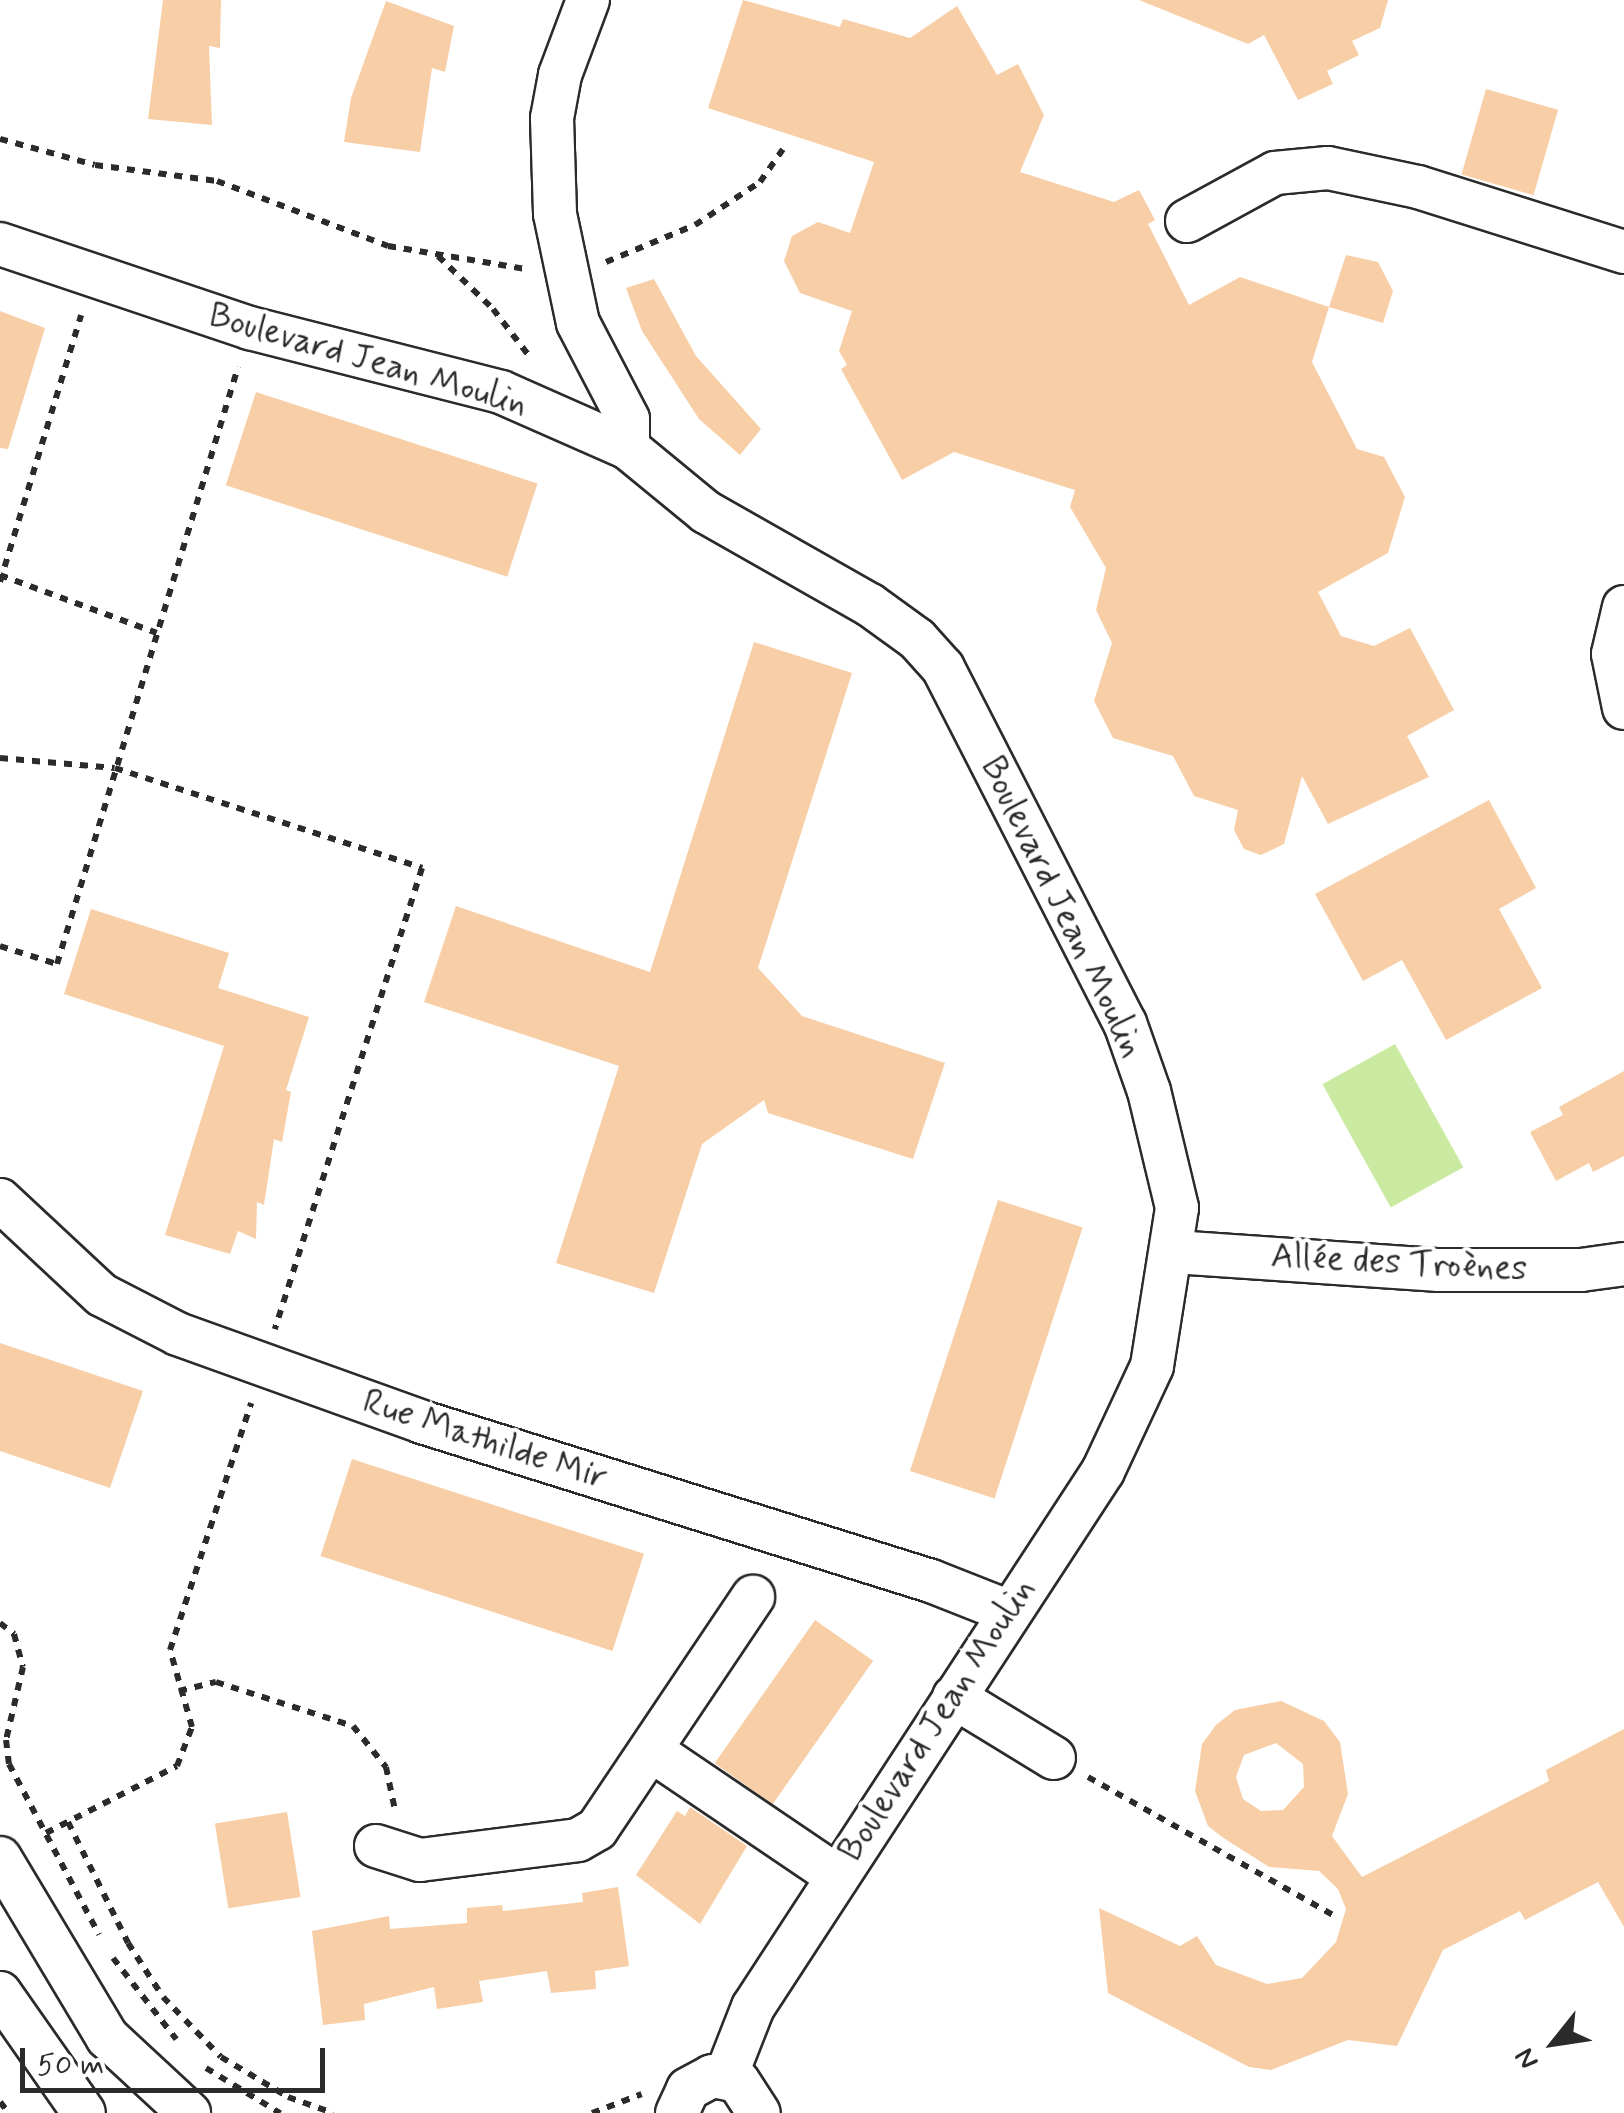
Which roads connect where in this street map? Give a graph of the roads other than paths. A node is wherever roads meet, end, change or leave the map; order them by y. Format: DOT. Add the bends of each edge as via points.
graph roads {
  1 [pos="588,0"];
  2 [pos="1187,221"];
  3 [pos="0,244"];
  4 [pos="1624,252"];
  5 [pos="628,448"];
  6 [pos="1624,607"];
  7 [pos="1624,708"];
  8 [pos="0,1200"];
  9 [pos="1174,1252"];
  10 [pos="1624,1264"];
  11 [pos="754,1597"];
  12 [pos="1006,1611"];
  13 [pos="954,1698"];
  14 [pos="652,1751"];
  15 [pos="1054,1758"];
  16 [pos="390,1850"];
  17 [pos="0,1858"];
  18 [pos="836,1875"];
  19 [pos="0,1993"];
  20 [pos="726,2076"];
  21 [pos="663,2102"];
  22 [pos="84,2113"];
  23 [pos="189,2113"];
  24 [pos="759,2113"];
  1 -- 5 [label="street" via="552,118 555,214 578,323 628,420"];
  2 -- 4 [label="street" via="1275,173 1328,168 1418,186"];
  3 -- 5 [label="street, Boulevard Jean Moulin" via="250,328 500,392"];
  5 -- 9 [label="street, Boulevard Jean Moulin" via="706,512 870,605 917,639 942,668 1125,1023 1168,1159"];
  6 -- 7 [label="street" via="1613,654"];
  8 -- 12 [label="street, Rue Mathilde Mir" via="102,1295 178,1334 422,1422 931,1580"];
  9 -- 10 [label="street, Allée des Troènes" via="1439,1270"];
  9 -- 12 [label="street, Boulevard Jean Moulin" via="1152,1366 1129,1426"];
  11 -- 14 [label="street"];
  12 -- 13 [label="street, Boulevard Jean Moulin"];
  13 -- 15 [label="street"];
  13 -- 18 [label="street, Boulevard Jean Moulin"];
  14 -- 16 [label="street" via="597,1829 578,1840 420,1860"];
  14 -- 18 [label="street"];
  17 -- 23 [label="street" via="107,2037"];
  18 -- 20 [label="street, Boulevard Jean Moulin" via="753,2007"];
  19 -- 22 [label="street"];
  20 -- 21 [label="street"];
  20 -- 24 [label="street" via="749,2090"];
}
